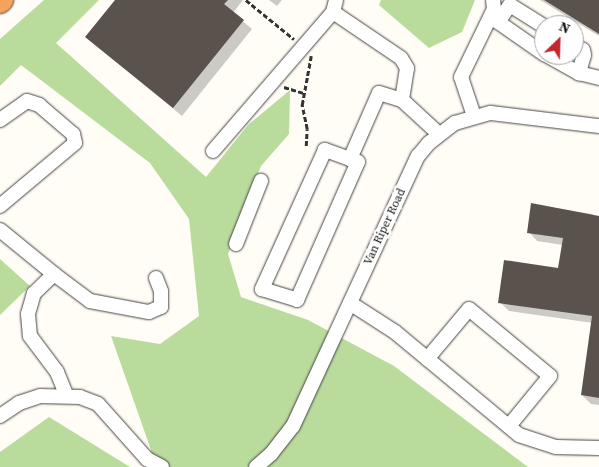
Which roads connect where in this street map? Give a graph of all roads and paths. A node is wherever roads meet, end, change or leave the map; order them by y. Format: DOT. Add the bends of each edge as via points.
graph roads {
  1 [pos="492,0"];
  2 [pos="335,6"];
  3 [pos="494,19"];
  4 [pos="534,20"];
  5 [pos="534,46"];
  6 [pos="565,65"];
  7 [pos="581,65"];
  8 [pos="579,73"];
  9 [pos="599,78"];
  10 [pos="273,82"];
  11 [pos="304,93"];
  12 [pos="402,100"];
  13 [pos="474,116"];
  14 [pos="0,120"];
  15 [pos="599,126"];
  16 [pos="439,134"];
  17 [pos="213,151"];
  18 [pos="350,159"];
  19 [pos="261,181"];
  20 [pos="0,206"];
  21 [pos="0,230"];
  22 [pos="236,244"];
  23 [pos="54,274"];
  24 [pos="156,278"];
  25 [pos="350,302"];
  26 [pos="426,359"];
  27 [pos="66,394"];
  28 [pos="0,416"];
  29 [pos="509,426"];
  30 [pos="599,448"];
  31 [pos="162,467"];
  32 [pos="256,467"];
  1 -- 3 [label="street"];
  2 -- 10 [label="street"];
  2 -- 12 [label="street" via="402,58 406,68"];
  3 -- 4 [label="street" via="510,5"];
  3 -- 5 [label="street"];
  3 -- 13 [label="street" via="461,77"];
  6 -- 8 [label="street"];
  7 -- 8 [label="street"];
  8 -- 9 [label="street"];
  10 -- 11 [label="path"];
  10 -- 17 [label="street"];
  12 -- 16 [label="street"];
  12 -- 18 [label="street" via="379,93"];
  13 -- 15 [label="street, Van Riper Road" via="506,113"];
  13 -- 16 [label="street, Van Riper Road"];
  14 -- 20 [label="street" via="26,101 39,105 67,129 75,143"];
  16 -- 25 [label="street, Van Riper Road" via="418,156"];
  18 -- 18 [label="street" via="358,162 297,300 262,288 325,150"];
  19 -- 22 [label="street"];
  21 -- 23 [label="street"];
  23 -- 24 [label="street" via="90,301 149,312 161,307 161,290"];
  23 -- 27 [label="street" via="34,293 28,314 30,336 57,372"];
  25 -- 26 [label="street"];
  25 -- 32 [label="street, Van Riper Road" via="293,426 272,454"];
  26 -- 29 [label="street"];
  26 -- 29 [label="street" via="468,309 550,376"];
  27 -- 28 [label="street" via="40,396 19,403"];
  27 -- 31 [label="street" via="98,404 147,459"];
  29 -- 30 [label="street" via="519,435 556,447"];
}
